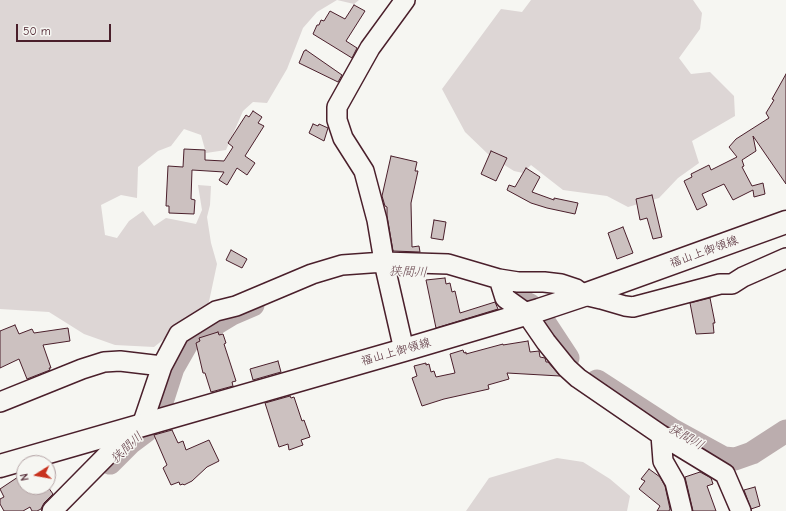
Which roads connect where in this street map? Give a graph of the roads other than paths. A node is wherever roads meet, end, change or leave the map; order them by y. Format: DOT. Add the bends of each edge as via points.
graph roads {
  1 [pos="405,0"];
  2 [pos="786,222"];
  3 [pos="786,258"];
  4 [pos="386,268"];
  5 [pos="501,286"];
  6 [pos="584,295"];
  7 [pos="532,312"];
  8 [pos="404,350"];
  9 [pos="162,366"];
  10 [pos="0,402"];
  11 [pos="142,425"];
  12 [pos="661,434"];
  13 [pos="0,466"];
  14 [pos="52,511"];
  15 [pos="682,511"];
  16 [pos="741,511"];
  1 -- 4 [label="street" via="370,48 337,107 337,120 343,138 364,171"];
  2 -- 6 [label="main road, 福山上御領線"];
  3 -- 6 [label="street" via="732,284 720,284 633,307"];
  4 -- 5 [label="street" via="448,264"];
  4 -- 8 [label="street"];
  4 -- 9 [label="street" via="342,265 312,274 236,306 216,311 180,334"];
  5 -- 6 [label="street" via="518,282 544,282 561,284"];
  5 -- 7 [label="street" via="505,298"];
  6 -- 7 [label="main road, 福山上御領線"];
  7 -- 8 [label="main road, 福山上御領線"];
  7 -- 12 [label="street" via="546,342 567,368"];
  8 -- 11 [label="main road, 福山上御領線"];
  9 -- 10 [label="street" via="120,361 104,362"];
  9 -- 11 [label="street"];
  11 -- 13 [label="main road, 福山上御領線"];
  11 -- 14 [label="street" via="124,438"];
  12 -- 15 [label="street" via="663,461 676,482"];
  12 -- 16 [label="street" via="725,474"];
}
